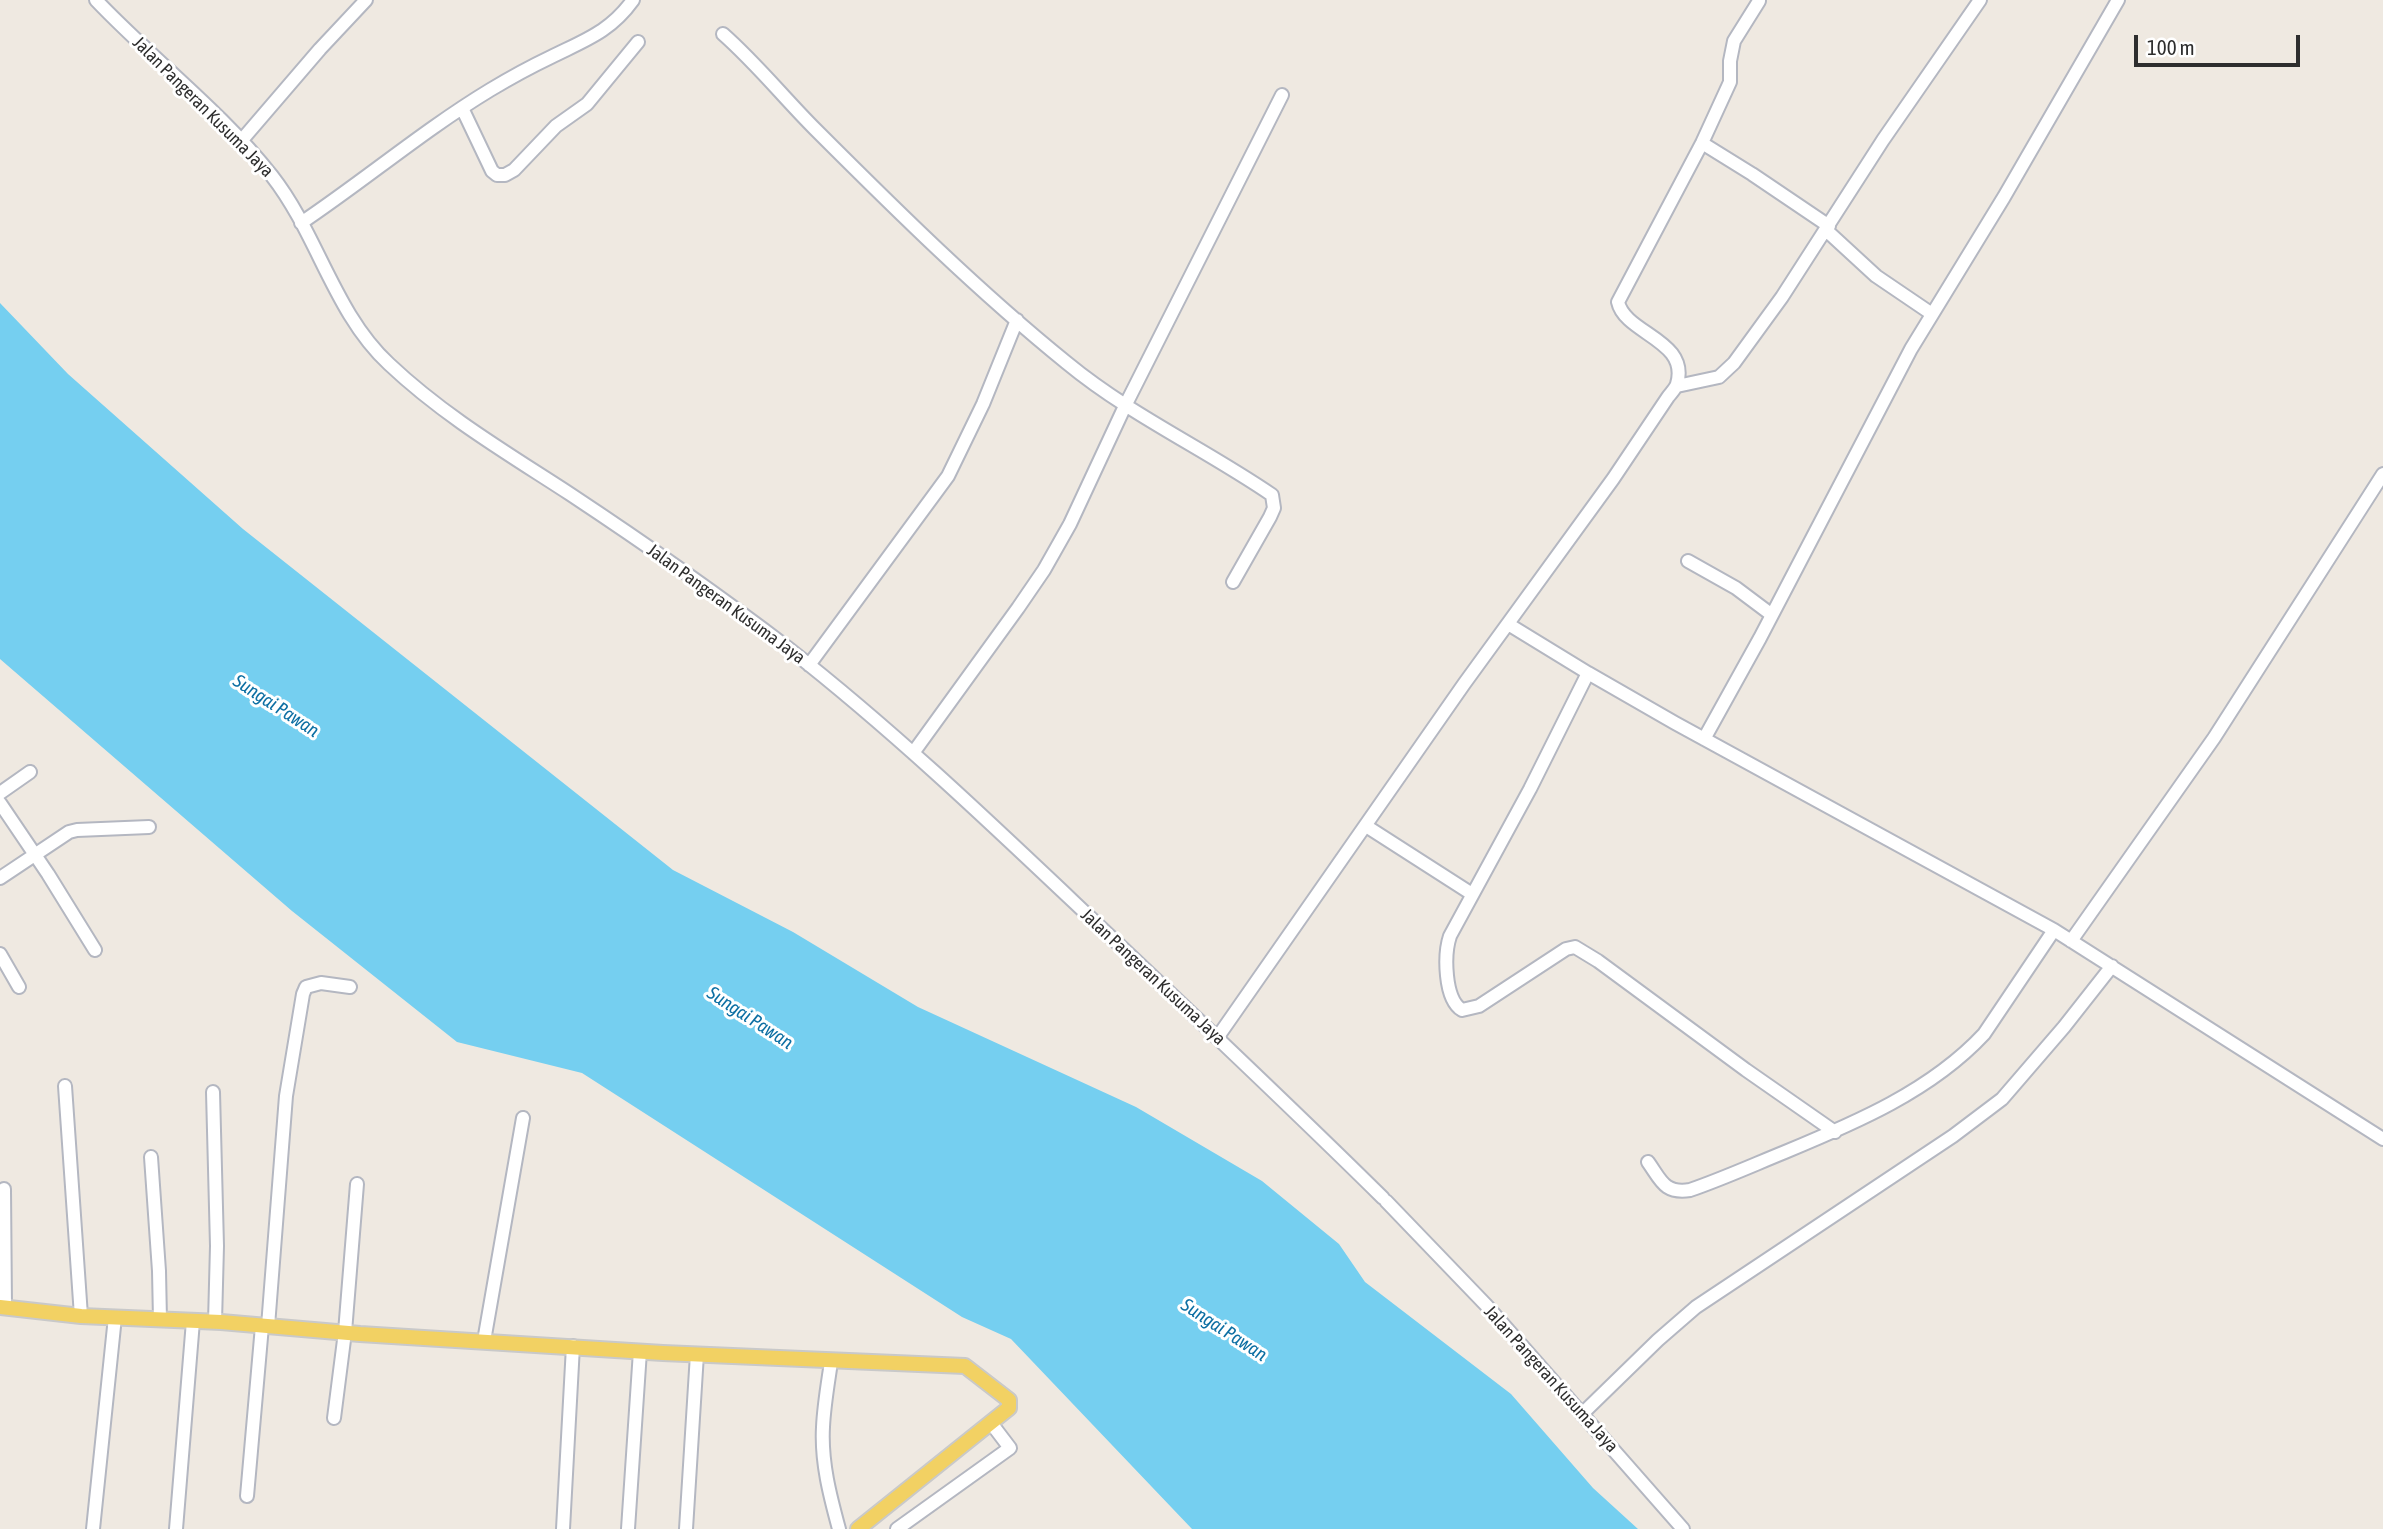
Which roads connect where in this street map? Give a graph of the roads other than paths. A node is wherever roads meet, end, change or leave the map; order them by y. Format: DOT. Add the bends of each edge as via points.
graph roads {
  1 [pos="96,0"];
  2 [pos="366,0"];
  3 [pos="633,0"];
  4 [pos="1980,0"];
  5 [pos="2118,0"];
  6 [pos="1759,1"];
  7 [pos="723,34"];
  8 [pos="638,42"];
  9 [pos="1282,95"];
  10 [pos="462,108"];
  11 [pos="241,141"];
  12 [pos="1702,144"];
  13 [pos="301,223"];
  14 [pos="1827,228"];
  15 [pos="1932,314"];
  16 [pos="1017,320"];
  17 [pos="1677,386"];
  18 [pos="1125,405"];
  19 [pos="2383,474"];
  20 [pos="1688,561"];
  21 [pos="1233,582"];
  22 [pos="1772,615"];
  23 [pos="1508,624"];
  24 [pos="809,665"];
  25 [pos="1588,673"];
  26 [pos="1704,739"];
  27 [pos="913,753"];
  28 [pos="30,772"];
  29 [pos="0,793"];
  30 [pos="0,803"];
  31 [pos="1366,826"];
  32 [pos="149,827"];
  33 [pos="34,854"];
  34 [pos="0,878"];
  35 [pos="1472,894"];
  36 [pos="2054,930"];
  37 [pos="2071,941"];
  38 [pos="95,950"];
  39 [pos="0,954"];
  40 [pos="2112,965"];
  41 [pos="19,987"];
  42 [pos="350,987"];
  43 [pos="1217,1038"];
  44 [pos="65,1086"];
  45 [pos="213,1092"];
  46 [pos="523,1118"];
  47 [pos="1835,1132"];
  48 [pos="2383,1139"];
  49 [pos="151,1157"];
  50 [pos="1647,1162"];
  51 [pos="357,1184"];
  52 [pos="4,1189"];
  53 [pos="3,1307"];
  54 [pos="81,1316"];
  55 [pos="116,1317"];
  56 [pos="160,1320"];
  57 [pos="193,1321"];
  58 [pos="215,1322"];
  59 [pos="265,1326"];
  60 [pos="345,1332"];
  61 [pos="484,1341"];
  62 [pos="573,1346"];
  63 [pos="640,1351"];
  64 [pos="697,1354"];
  65 [pos="831,1362"];
  66 [pos="1583,1413"];
  67 [pos="334,1418"];
  68 [pos="991,1423"];
  69 [pos="247,1496"];
  70 [pos="93,1529"];
  71 [pos="176,1529"];
  72 [pos="563,1529"];
  73 [pos="628,1529"];
  74 [pos="686,1529"];
  75 [pos="839,1529"];
  76 [pos="858,1529"];
  77 [pos="897,1529"];
  78 [pos="1683,1529"];
  1 -- 11 [label="street, Jalan Pangeran Kusuma Jaya"];
  2 -- 11 [label="street"];
  3 -- 10 [label="street" via="599,35 517,74"];
  4 -- 14 [label="street"];
  5 -- 15 [label="street"];
  6 -- 12 [label="street" via="1734,41 1730,82"];
  7 -- 16 [label="street" via="862,176"];
  8 -- 10 [label="street" via="587,104 505,174 492,171"];
  9 -- 18 [label="street"];
  10 -- 13 [label="street"];
  11 -- 13 [label="street, Jalan Pangeran Kusuma Jaya" via="273,177"];
  12 -- 14 [label="street" via="1752,173"];
  12 -- 17 [label="street" via="1618,302 1624,314 1675,357"];
  13 -- 24 [label="street, Jalan Pangeran Kusuma Jaya" via="362,335 416,389 473,432 662,555"];
  14 -- 15 [label="street" via="1876,275"];
  14 -- 17 [label="street" via="1727,371 1712,380"];
  15 -- 22 [label="street"];
  16 -- 18 [label="street" via="1067,364"];
  16 -- 24 [label="street" via="948,476"];
  17 -- 23 [label="street"];
  18 -- 21 [label="street" via="1272,495 1270,517"];
  18 -- 27 [label="street" via="1044,570"];
  19 -- 37 [label="street" via="2214,738"];
  20 -- 22 [label="street"];
  22 -- 26 [label="street"];
  23 -- 25 [label="street"];
  23 -- 31 [label="street"];
  24 -- 27 [label="street, Jalan Pangeran Kusuma Jaya"];
  25 -- 26 [label="street"];
  25 -- 35 [label="street"];
  26 -- 36 [label="street"];
  27 -- 43 [label="street, Jalan Pangeran Kusuma Jaya"];
  28 -- 29 [label="street"];
  30 -- 33 [label="street"];
  31 -- 35 [label="street"];
  31 -- 43 [label="street"];
  32 -- 33 [label="street" via="77,830"];
  33 -- 34 [label="street"];
  33 -- 38 [label="street"];
  35 -- 47 [label="street" via="1446,948 1450,991 1458,1009 1479,1006 1576,947"];
  36 -- 37 [label="street"];
  36 -- 47 [label="street" via="1973,1046 1927,1081"];
  37 -- 40 [label="street"];
  39 -- 41 [label="street"];
  40 -- 48 [label="street"];
  40 -- 66 [label="street" via="2002,1099 1696,1307"];
  42 -- 59 [label="street" via="313,984 303,994 286,1096"];
  43 -- 66 [label="street, Jalan Pangeran Kusuma Jaya" via="1385,1200"];
  44 -- 54 [label="street"];
  45 -- 58 [label="street"];
  46 -- 61 [label="street"];
  47 -- 50 [label="street" via="1678,1192 1665,1186"];
  49 -- 56 [label="street"];
  51 -- 60 [label="street"];
  52 -- 53 [label="street"];
  53 -- 54 [label="main road"];
  54 -- 55 [label="main road"];
  55 -- 56 [label="main road"];
  55 -- 70 [label="street"];
  56 -- 57 [label="main road"];
  57 -- 58 [label="main road"];
  57 -- 71 [label="street"];
  58 -- 59 [label="main road"];
  59 -- 60 [label="main road"];
  59 -- 69 [label="street"];
  60 -- 61 [label="main road"];
  60 -- 67 [label="street"];
  61 -- 62 [label="main road"];
  62 -- 63 [label="main road"];
  62 -- 72 [label="street"];
  63 -- 64 [label="main road"];
  63 -- 73 [label="street"];
  64 -- 65 [label="main road"];
  64 -- 74 [label="street"];
  65 -- 68 [label="main road" via="965,1366 1009,1400 1009,1408"];
  65 -- 75 [label="street" via="823,1447"];
  66 -- 78 [label="street, Jalan Pangeran Kusuma Jaya"];
  68 -- 76 [label="main road"];
  68 -- 77 [label="street" via="1006,1442"];
}
